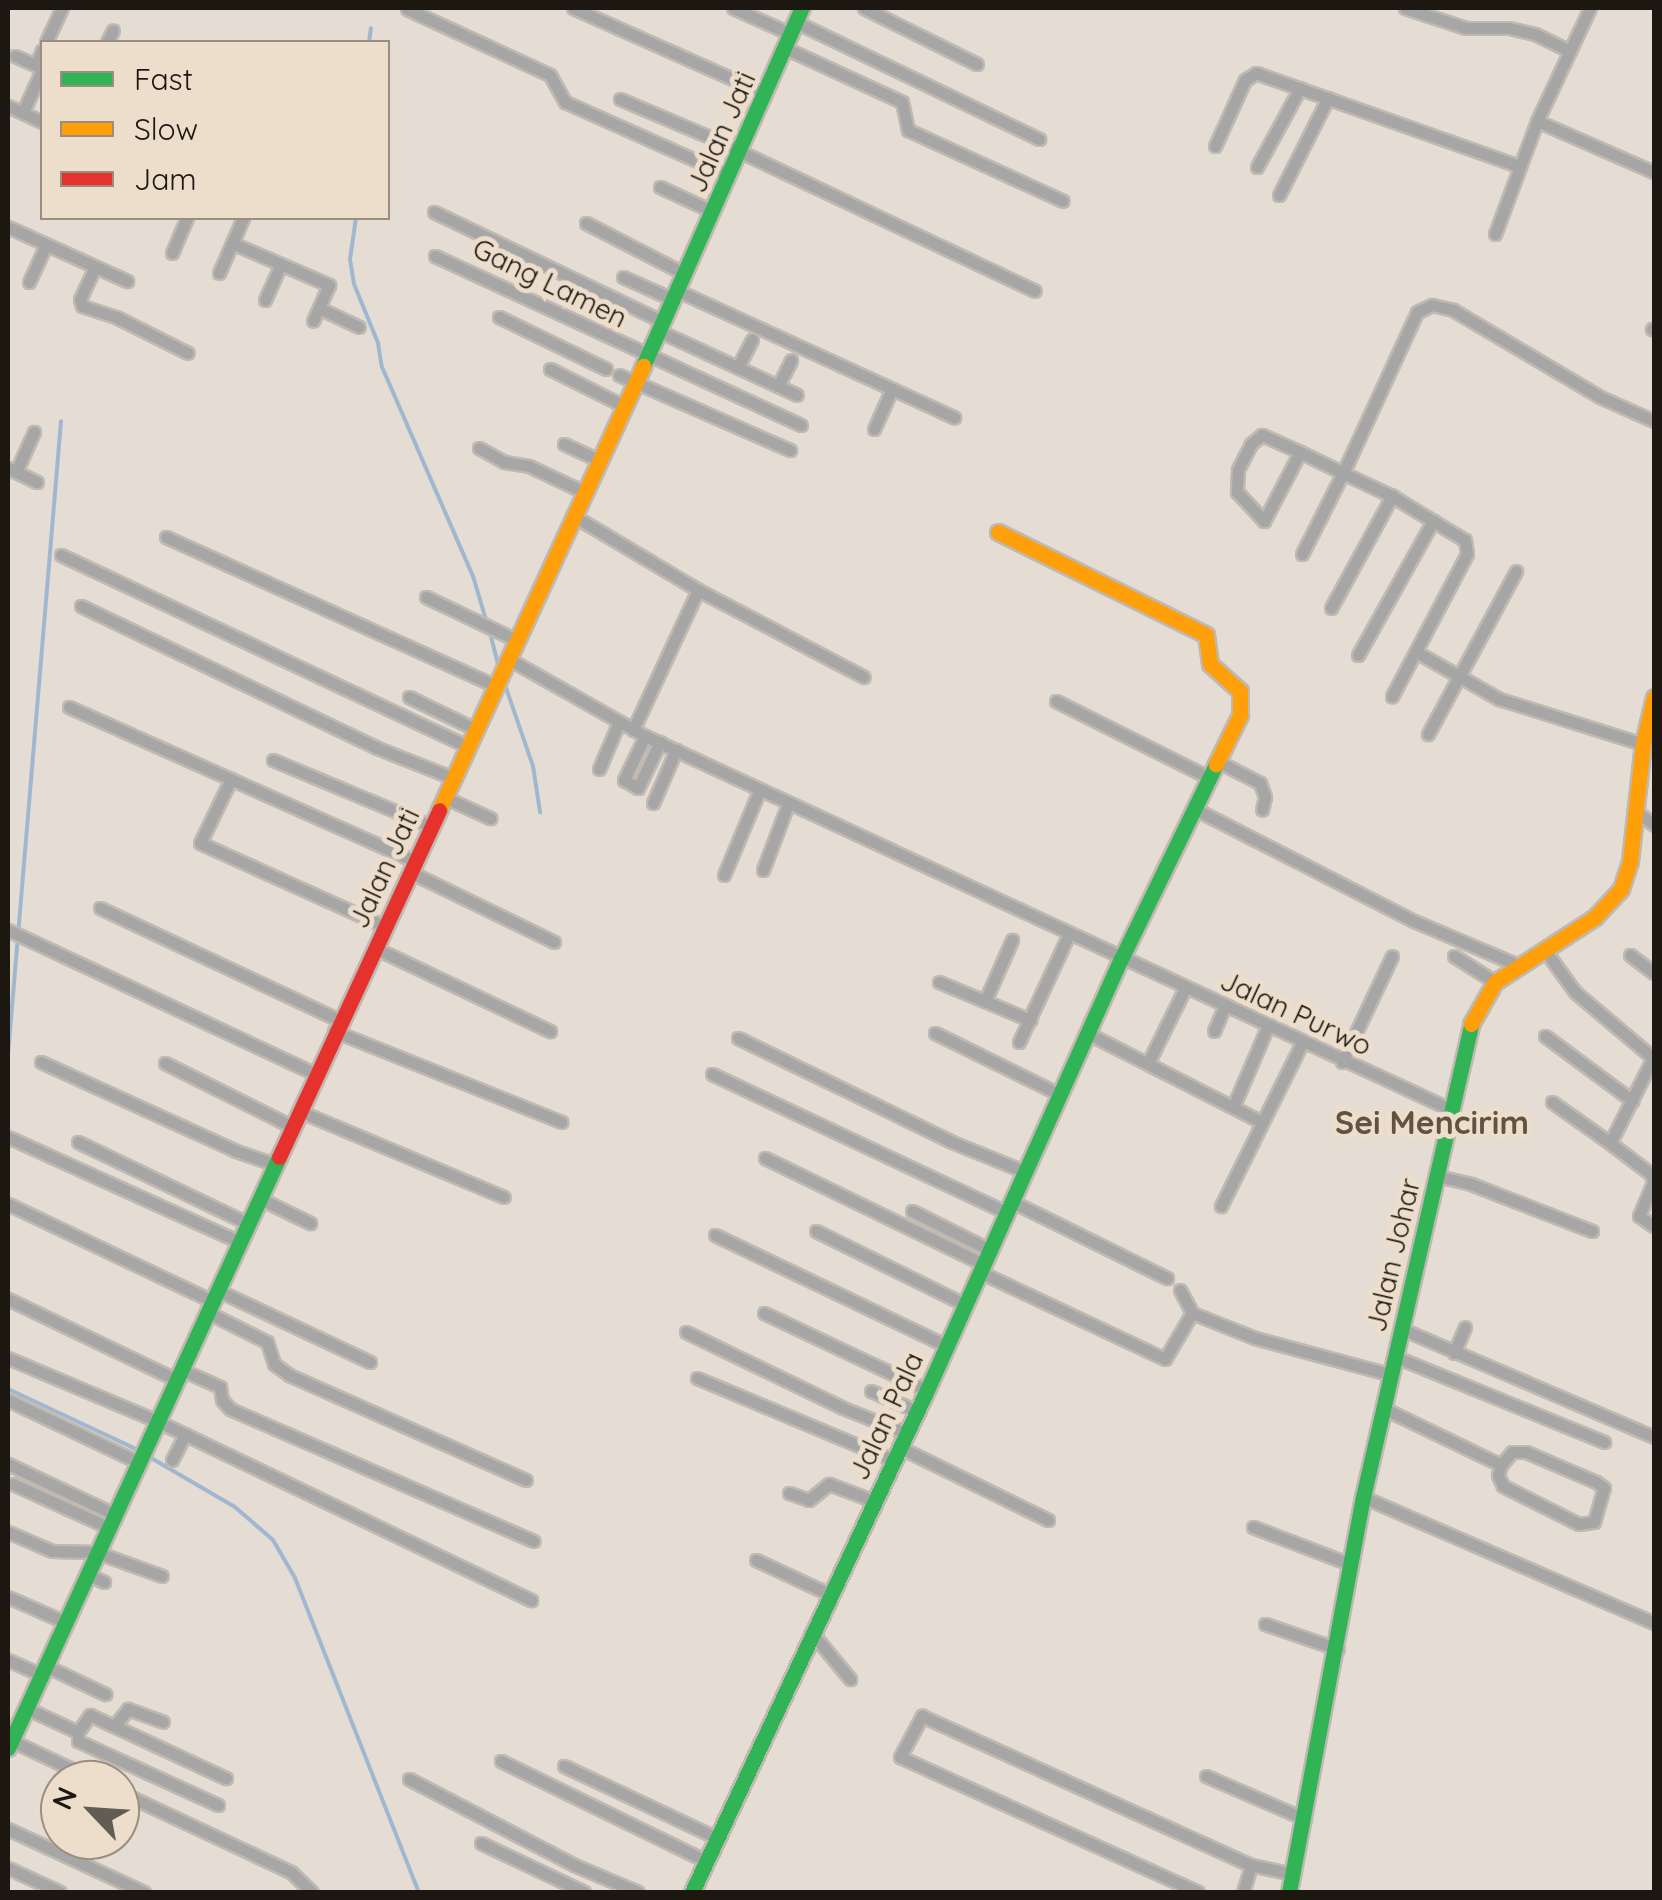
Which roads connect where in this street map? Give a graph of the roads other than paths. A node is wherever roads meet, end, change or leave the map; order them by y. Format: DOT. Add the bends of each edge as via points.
graph roads {
  1 [pos="62,8"];
  2 [pos="573,8"];
  3 [pos="734,8"];
  4 [pos="864,8"];
  5 [pos="1405,8"];
  6 [pos="1590,8"];
  7 [pos="406,9"];
  8 [pos="794,28"];
  9 [pos="47,40"];
  10 [pos="1570,51"];
  11 [pos="15,56"];
  12 [pos="977,64"];
  13 [pos="40,68"];
  14 [pos="1300,88"];
  15 [pos="766,94"];
  16 [pos="1328,98"];
  17 [pos="620,99"];
  18 [pos="8,106"];
  19 [pos="23,112"];
  20 [pos="40,121"];
  21 [pos="1537,121"];
  22 [pos="1039,139"];
  23 [pos="1215,146"];
  24 [pos="740,151"];
  25 [pos="1518,166"];
  26 [pos="1257,168"];
  27 [pos="1654,172"];
  28 [pos="728,174"];
  29 [pos="660,188"];
  30 [pos="1278,195"];
  31 [pos="1063,201"];
  32 [pos="712,211"];
  33 [pos="434,212"];
  34 [pos="186,220"];
  35 [pos="240,220"];
  36 [pos="586,222"];
  37 [pos="8,226"];
  38 [pos="1495,234"];
  39 [pos="232,243"];
  40 [pos="46,245"];
  41 [pos="172,252"];
  42 [pos="434,256"];
  43 [pos="281,264"];
  44 [pos="95,267"];
  45 [pos="219,273"];
  46 [pos="685,274"];
  47 [pos="623,277"];
  48 [pos="127,281"];
  49 [pos="29,282"];
  50 [pos="1035,291"];
  51 [pos="674,294"];
  52 [pos="264,300"];
  53 [pos="320,308"];
  54 [pos="499,317"];
  55 [pos="313,322"];
  56 [pos="659,326"];
  57 [pos="359,327"];
  58 [pos="752,339"];
  59 [pos="188,354"];
  60 [pos="644,356"];
  61 [pos="792,360"];
  62 [pos="738,368"];
  63 [pos="606,369"];
  64 [pos="550,370"];
  65 [pos="626,378"];
  66 [pos="778,386"];
  67 [pos="892,389"];
  68 [pos="797,395"];
  69 [pos="622,405"];
  70 [pos="954,417"];
  71 [pos="1654,421"];
  72 [pos="801,425"];
  73 [pos="874,429"];
  74 [pos="34,432"];
  75 [pos="564,444"];
  76 [pos="479,448"];
  77 [pos="790,450"];
  78 [pos="1300,452"];
  79 [pos="598,460"];
  80 [pos="12,470"];
  81 [pos="1343,473"];
  82 [pos="37,482"];
  83 [pos="584,492"];
  84 [pos="1392,496"];
  85 [pos="574,516"];
  86 [pos="1433,521"];
  87 [pos="998,532"];
  88 [pos="166,537"];
  89 [pos="1302,554"];
  90 [pos="62,555"];
  91 [pos="1516,571"];
  92 [pos="698,590"];
  93 [pos="426,596"];
  94 [pos="81,606"];
  95 [pos="1332,608"];
  96 [pos="510,637"];
  97 [pos="1418,653"];
  98 [pos="1358,655"];
  99 [pos="500,672"];
  100 [pos="864,676"];
  101 [pos="1457,677"];
  102 [pos="1392,696"];
  103 [pos="408,697"];
  104 [pos="1654,697"];
  105 [pos="1056,700"];
  106 [pos="68,707"];
  107 [pos="619,722"];
  108 [pos="475,730"];
  109 [pos="639,733"];
  110 [pos="1428,734"];
  111 [pos="660,742"];
  112 [pos="1643,744"];
  113 [pos="467,746"];
  114 [pos="676,750"];
  115 [pos="272,760"];
  116 [pos="1217,761"];
  117 [pos="599,769"];
  118 [pos="453,778"];
  119 [pos="1210,778"];
  120 [pos="231,779"];
  121 [pos="760,788"];
  122 [pos="444,797"];
  123 [pos="653,802"];
  124 [pos="788,804"];
  125 [pos="1195,809"];
  126 [pos="1262,810"];
  127 [pos="1637,812"];
  128 [pos="490,818"];
  129 [pos="431,826"];
  130 [pos="1654,826"];
  131 [pos="412,867"];
  132 [pos="763,870"];
  133 [pos="724,875"];
  134 [pos="100,908"];
  135 [pos="386,927"];
  136 [pos="8,930"];
  137 [pos="1069,934"];
  138 [pos="1012,940"];
  139 [pos="554,942"];
  140 [pos="375,948"];
  141 [pos="1544,949"];
  142 [pos="1630,955"];
  143 [pos="1392,956"];
  144 [pos="1454,956"];
  145 [pos="1121,959"];
  146 [pos="1520,966"];
  147 [pos="1654,973"];
  148 [pos="939,982"];
  149 [pos="1496,982"];
  150 [pos="1185,988"];
  151 [pos="986,1002"];
  152 [pos="1224,1007"];
  153 [pos="1030,1020"];
  154 [pos="337,1025"];
  155 [pos="1266,1028"];
  156 [pos="550,1031"];
  157 [pos="1214,1031"];
  158 [pos="936,1033"];
  159 [pos="1089,1034"];
  160 [pos="1546,1036"];
  161 [pos="738,1038"];
  162 [pos="1019,1042"];
  163 [pos="1302,1043"];
  164 [pos="1653,1049"];
  165 [pos="41,1062"];
  166 [pos="1342,1062"];
  167 [pos="164,1063"];
  168 [pos="1148,1063"];
  169 [pos="315,1074"];
  170 [pos="712,1074"];
  171 [pos="1062,1095"];
  172 [pos="1634,1101"];
  173 [pos="1552,1102"];
  174 [pos="1233,1107"];
  175 [pos="1450,1109"];
  176 [pos="299,1111"];
  177 [pos="562,1122"];
  178 [pos="1262,1122"];
  179 [pos="293,1128"];
  180 [pos="9,1138"];
  181 [pos="78,1142"];
  182 [pos="1610,1143"];
  183 [pos="765,1158"];
  184 [pos="278,1166"];
  185 [pos="1026,1172"];
  186 [pos="1436,1176"];
  187 [pos="504,1197"];
  188 [pos="261,1200"];
  189 [pos="8,1204"];
  190 [pos="1220,1206"];
  191 [pos="1010,1208"];
  192 [pos="912,1211"];
  193 [pos="310,1223"];
  194 [pos="250,1224"];
  195 [pos="1654,1226"];
  196 [pos="816,1231"];
  197 [pos="1592,1231"];
  198 [pos="715,1235"];
  199 [pos="240,1242"];
  200 [pos="984,1262"];
  201 [pos="1167,1278"];
  202 [pos="1180,1290"];
  203 [pos="8,1300"];
  204 [pos="212,1301"];
  205 [pos="964,1304"];
  206 [pos="764,1314"];
  207 [pos="1192,1314"];
  208 [pos="1464,1327"];
  209 [pos="1402,1329"];
  210 [pos="686,1332"];
  211 [pos="946,1346"];
  212 [pos="1454,1353"];
  213 [pos="1396,1357"];
  214 [pos="8,1358"];
  215 [pos="370,1362"];
  216 [pos="178,1374"];
  217 [pos="1392,1374"];
  218 [pos="697,1378"];
  219 [pos="928,1390"];
  220 [pos="871,1392"];
  221 [pos="8,1400"];
  222 [pos="1385,1410"];
  223 [pos="917,1412"];
  224 [pos="157,1420"];
  225 [pos="185,1434"];
  226 [pos="1654,1437"];
  227 [pos="1604,1442"];
  228 [pos="899,1447"];
  229 [pos="139,1460"];
  230 [pos="172,1460"];
  231 [pos="8,1464"];
  232 [pos="1501,1465"];
  233 [pos="526,1480"];
  234 [pos="12,1484"];
  235 [pos="789,1493"];
  236 [pos="1363,1497"];
  237 [pos="874,1501"];
  238 [pos="1048,1520"];
  239 [pos="111,1521"];
  240 [pos="1253,1526"];
  241 [pos="8,1532"];
  242 [pos="533,1541"];
  243 [pos="96,1552"];
  244 [pos="756,1560"];
  245 [pos="1352,1565"];
  246 [pos="87,1574"];
  247 [pos="162,1576"];
  248 [pos="104,1582"];
  249 [pos="830,1595"];
  250 [pos="8,1597"];
  251 [pos="531,1600"];
  252 [pos="65,1622"];
  253 [pos="1654,1623"];
  254 [pos="1265,1624"];
  255 [pos="812,1633"];
  256 [pos="1338,1649"];
  257 [pos="8,1660"];
  258 [pos="42,1670"];
  259 [pos="850,1679"];
  260 [pos="104,1694"];
  261 [pos="26,1708"];
  262 [pos="163,1722"];
  263 [pos="115,1724"];
  264 [pos="78,1732"];
  265 [pos="8,1742"];
  266 [pos="49,1760"];
  267 [pos="501,1761"];
  268 [pos="564,1766"];
  269 [pos="1206,1776"];
  270 [pos="226,1778"];
  271 [pos="409,1779"];
  272 [pos="140,1801"];
  273 [pos="218,1806"];
  274 [pos="1305,1819"];
  275 [pos="8,1829"];
  276 [pos="716,1838"];
  277 [pos="481,1842"];
  278 [pos="706,1861"];
  279 [pos="1251,1865"];
  280 [pos="8,1868"];
  281 [pos="1294,1874"];
  282 [pos="60,1892"];
  283 [pos="144,1892"];
  284 [pos="312,1892"];
  285 [pos="584,1892"];
  286 [pos="638,1892"];
  287 [pos="692,1892"];
  288 [pos="1198,1892"];
  289 [pos="1244,1892"];
  290 [pos="1290,1892"];
  1 -- 9 [label="street"];
  2 -- 15 [label="street"];
  3 -- 8 [label="street"];
  4 -- 12 [label="street"];
  5 -- 10 [label="street" via="1466,28 1535,34"];
  6 -- 10 [label="street"];
  7 -- 28 [label="street" via="550,75 565,102"];
  8 -- 15 [label="street, Jalan Jati"];
  8 -- 22 [label="street"];
  8 -- 31 [label="street" via="902,102 908,130"];
  10 -- 21 [label="street"];
  11 -- 13 [label="street"];
  13 -- 19 [label="street"];
  14 -- 16 [label="street"];
  14 -- 23 [label="street" via="1251,73"];
  14 -- 26 [label="street"];
  15 -- 24 [label="street, Jalan Jati"];
  16 -- 25 [label="street"];
  16 -- 30 [label="street"];
  17 -- 24 [label="street"];
  18 -- 19 [label="street"];
  19 -- 20 [label="street"];
  21 -- 25 [label="street"];
  21 -- 27 [label="street"];
  24 -- 28 [label="street, Jalan Jati"];
  24 -- 50 [label="street"];
  25 -- 38 [label="street"];
  28 -- 32 [label="street, Jalan Jati"];
  29 -- 32 [label="street"];
  32 -- 46 [label="street, Jalan Jati"];
  33 -- 56 [label="street"];
  34 -- 41 [label="street"];
  35 -- 39 [label="street"];
  36 -- 46 [label="street"];
  37 -- 40 [label="street"];
  39 -- 43 [label="street"];
  39 -- 45 [label="street"];
  40 -- 44 [label="street"];
  40 -- 49 [label="street"];
  42 -- 60 [label="street, Gang Lamen"];
  43 -- 52 [label="street"];
  43 -- 53 [label="street" via="329,286"];
  44 -- 48 [label="street"];
  44 -- 59 [label="street" via="82,306"];
  46 -- 51 [label="street, Jalan Jati"];
  47 -- 51 [label="street"];
  51 -- 56 [label="street, Jalan Jati"];
  51 -- 67 [label="street"];
  53 -- 55 [label="street"];
  53 -- 57 [label="street"];
  54 -- 63 [label="street"];
  56 -- 60 [label="street, Jalan Jati"];
  56 -- 62 [label="street"];
  58 -- 62 [label="street"];
  60 -- 65 [label="street, Jalan Jati"];
  60 -- 72 [label="street, Gang Lamen"];
  61 -- 66 [label="street"];
  62 -- 66 [label="street"];
  64 -- 69 [label="street"];
  65 -- 69 [label="street, Jalan Jati"];
  65 -- 77 [label="street"];
  66 -- 68 [label="street"];
  67 -- 70 [label="street"];
  67 -- 73 [label="street"];
  69 -- 79 [label="street, Jalan Jati"];
  71 -- 81 [label="street" via="1432,304 1417,312"];
  74 -- 80 [label="street"];
  75 -- 79 [label="street"];
  76 -- 83 [label="street"];
  78 -- 78 [label="street" via="1262,435 1251,444 1238,470 1237,492 1264,521"];
  78 -- 81 [label="street"];
  79 -- 83 [label="street, Jalan Jati"];
  80 -- 82 [label="street"];
  81 -- 84 [label="street"];
  81 -- 89 [label="street"];
  83 -- 85 [label="street, Jalan Jati"];
  84 -- 86 [label="street"];
  84 -- 95 [label="street"];
  85 -- 92 [label="street"];
  85 -- 96 [label="street, Jalan Jati"];
  86 -- 97 [label="street" via="1470,546"];
  86 -- 98 [label="street"];
  87 -- 116 [label="street, Jalan Pala" via="1206,635 1210,664 1236,684 1242,698"];
  88 -- 99 [label="street, Jalan Purwo"];
  90 -- 113 [label="street"];
  91 -- 101 [label="street"];
  92 -- 100 [label="street"];
  92 -- 109 [label="street"];
  93 -- 96 [label="street"];
  94 -- 118 [label="street"];
  96 -- 99 [label="street, Jalan Jati"];
  97 -- 101 [label="street"];
  97 -- 102 [label="street"];
  99 -- 107 [label="street, Jalan Purwo"];
  99 -- 108 [label="street, Jalan Jati"];
  101 -- 110 [label="street"];
  101 -- 112 [label="street" via="1499,699"];
  103 -- 108 [label="street"];
  104 -- 112 [label="street, Jalan Johar"];
  105 -- 119 [label="street"];
  106 -- 120 [label="street"];
  107 -- 109 [label="street, Jalan Purwo"];
  107 -- 117 [label="street"];
  108 -- 113 [label="street, Jalan Jati"];
  109 -- 111 [label="street, Jalan Purwo"];
  109 -- 111 [label="street" via="625,778 638,788"];
  111 -- 114 [label="street, Jalan Purwo"];
  112 -- 127 [label="street, Jalan Johar"];
  113 -- 118 [label="street, Jalan Jati"];
  114 -- 121 [label="street, Jalan Purwo"];
  114 -- 123 [label="street"];
  115 -- 129 [label="street"];
  116 -- 119 [label="street, Jalan Pala"];
  116 -- 126 [label="street" via="1260,783"];
  118 -- 122 [label="street, Jalan Jati"];
  119 -- 125 [label="street, Jalan Pala"];
  120 -- 131 [label="street"];
  120 -- 135 [label="street" via="200,843"];
  121 -- 124 [label="street, Jalan Purwo"];
  121 -- 133 [label="street"];
  122 -- 128 [label="street"];
  122 -- 129 [label="street, Jalan Jati"];
  124 -- 132 [label="street"];
  124 -- 137 [label="street, Jalan Purwo"];
  125 -- 145 [label="street, Jalan Pala"];
  125 -- 146 [label="street" via="1414,921"];
  127 -- 130 [label="street"];
  127 -- 141 [label="street, Jalan Johar" via="1630,862 1616,897"];
  129 -- 131 [label="street, Jalan Jati"];
  131 -- 135 [label="street, Jalan Jati"];
  131 -- 139 [label="street"];
  134 -- 154 [label="street"];
  135 -- 140 [label="street, Jalan Jati"];
  136 -- 169 [label="street"];
  137 -- 145 [label="street, Jalan Purwo"];
  137 -- 153 [label="street"];
  138 -- 151 [label="street"];
  140 -- 154 [label="street, Jalan Jati"];
  140 -- 156 [label="street"];
  141 -- 146 [label="street, Jalan Johar"];
  141 -- 164 [label="street" via="1574,992"];
  142 -- 147 [label="street"];
  143 -- 166 [label="street"];
  144 -- 149 [label="street"];
  145 -- 150 [label="street, Jalan Purwo"];
  145 -- 159 [label="street, Jalan Pala"];
  146 -- 149 [label="street, Jalan Johar"];
  148 -- 151 [label="street"];
  149 -- 175 [label="street, Jalan Johar" via="1472,1018"];
  150 -- 152 [label="street, Jalan Purwo"];
  150 -- 168 [label="street"];
  151 -- 153 [label="street"];
  152 -- 155 [label="street, Jalan Purwo"];
  152 -- 157 [label="street"];
  153 -- 162 [label="street"];
  154 -- 169 [label="street, Jalan Jati"];
  154 -- 177 [label="street"];
  155 -- 163 [label="street, Jalan Purwo"];
  155 -- 174 [label="street"];
  158 -- 171 [label="street"];
  159 -- 168 [label="street"];
  159 -- 171 [label="street, Jalan Pala"];
  160 -- 172 [label="street"];
  161 -- 185 [label="street"];
  163 -- 166 [label="street, Jalan Purwo"];
  163 -- 178 [label="street"];
  164 -- 172 [label="street"];
  165 -- 184 [label="street"];
  166 -- 175 [label="street, Jalan Purwo"];
  167 -- 179 [label="street"];
  168 -- 174 [label="street"];
  169 -- 176 [label="street, Jalan Jati"];
  170 -- 191 [label="street"];
  171 -- 185 [label="street, Jalan Pala"];
  172 -- 182 [label="street"];
  173 -- 182 [label="street"];
  174 -- 178 [label="street"];
  175 -- 186 [label="street, Jalan Johar"];
  176 -- 179 [label="street, Jalan Jati"];
  176 -- 187 [label="street"];
  178 -- 190 [label="street"];
  179 -- 184 [label="street, Jalan Jati"];
  180 -- 199 [label="street"];
  181 -- 194 [label="street"];
  182 -- 195 [label="street" via="1651,1174 1639,1216"];
  183 -- 200 [label="street"];
  184 -- 188 [label="street, Jalan Jati"];
  185 -- 191 [label="street, Jalan Pala"];
  186 -- 197 [label="street"];
  186 -- 209 [label="street, Jalan Johar"];
  188 -- 193 [label="street"];
  188 -- 194 [label="street, Jalan Jati"];
  189 -- 204 [label="street"];
  191 -- 200 [label="street, Jalan Pala"];
  191 -- 201 [label="street"];
  192 -- 200 [label="street"];
  194 -- 199 [label="street, Jalan Jati"];
  196 -- 205 [label="street"];
  198 -- 211 [label="street"];
  199 -- 204 [label="street, Jalan Jati"];
  200 -- 205 [label="street, Jalan Pala"];
  200 -- 207 [label="street" via="1165,1359"];
  202 -- 207 [label="street"];
  203 -- 216 [label="street"];
  204 -- 215 [label="street"];
  204 -- 216 [label="street, Jalan Jati"];
  204 -- 233 [label="street" via="268,1342 274,1364 289,1375"];
  205 -- 211 [label="street, Jalan Pala"];
  206 -- 219 [label="street"];
  207 -- 217 [label="street" via="1254,1338"];
  208 -- 212 [label="street"];
  209 -- 212 [label="street"];
  209 -- 213 [label="street, Jalan Johar"];
  210 -- 228 [label="street" via="843,1408"];
  211 -- 219 [label="street, Jalan Pala"];
  212 -- 226 [label="street"];
  213 -- 217 [label="street, Jalan Johar"];
  213 -- 227 [label="street"];
  214 -- 224 [label="street"];
  216 -- 224 [label="street, Jalan Jati"];
  216 -- 242 [label="street" via="220,1388 230,1409"];
  217 -- 222 [label="street, Jalan Johar"];
  218 -- 228 [label="street"];
  219 -- 223 [label="street, Jalan Pala"];
  220 -- 223 [label="street"];
  221 -- 229 [label="street"];
  222 -- 232 [label="street"];
  222 -- 236 [label="street, Jalan Johar"];
  223 -- 228 [label="street, Jalan Pala"];
  224 -- 225 [label="street"];
  224 -- 229 [label="street, Jalan Jati"];
  225 -- 230 [label="street"];
  225 -- 251 [label="street"];
  228 -- 237 [label="street, Jalan Pala"];
  228 -- 238 [label="street"];
  229 -- 239 [label="street, Jalan Jati"];
  231 -- 239 [label="street"];
  232 -- 232 [label="street" via="1503,1486 1579,1524 1594,1522 1604,1488 1596,1482 1526,1452 1512,1452"];
  234 -- 239 [label="street"];
  235 -- 237 [label="street" via="809,1500 829,1484"];
  236 -- 245 [label="street, Jalan Johar"];
  236 -- 253 [label="street"];
  237 -- 249 [label="street, Jalan Pala"];
  239 -- 243 [label="street, Jalan Jati"];
  240 -- 245 [label="street"];
  241 -- 243 [label="street" via="52,1551"];
  243 -- 246 [label="street, Jalan Jati"];
  243 -- 247 [label="street"];
  244 -- 249 [label="street"];
  245 -- 256 [label="street, Jalan Johar"];
  246 -- 248 [label="street"];
  246 -- 252 [label="street, Jalan Jati"];
  249 -- 255 [label="street, Jalan Pala"];
  250 -- 252 [label="street"];
  252 -- 258 [label="street, Jalan Jati"];
  254 -- 256 [label="street"];
  255 -- 259 [label="street"];
  255 -- 276 [label="street, Jalan Pala"];
  256 -- 274 [label="street, Jalan Johar"];
  257 -- 258 [label="street"];
  258 -- 260 [label="street"];
  258 -- 261 [label="street, Jalan Jati"];
  261 -- 264 [label="street"];
  261 -- 265 [label="street, Jalan Jati"];
  262 -- 263 [label="street" via="128,1709"];
  263 -- 264 [label="street" via="88,1715"];
  263 -- 270 [label="street"];
  264 -- 273 [label="street" via="78,1741"];
  265 -- 266 [label="street"];
  267 -- 278 [label="street"];
  268 -- 276 [label="street"];
  269 -- 274 [label="street"];
  271 -- 286 [label="street"];
  272 -- 284 [label="street" via="291,1872"];
  274 -- 281 [label="street, Jalan Johar"];
  275 -- 283 [label="street"];
  276 -- 278 [label="street, Jalan Pala"];
  277 -- 285 [label="street"];
  278 -- 287 [label="street, Jalan Pala"];
  279 -- 281 [label="street"];
  279 -- 288 [label="street" via="922,1716 900,1756"];
  279 -- 289 [label="street"];
  280 -- 282 [label="street"];
  281 -- 290 [label="street, Jalan Johar"];
}
